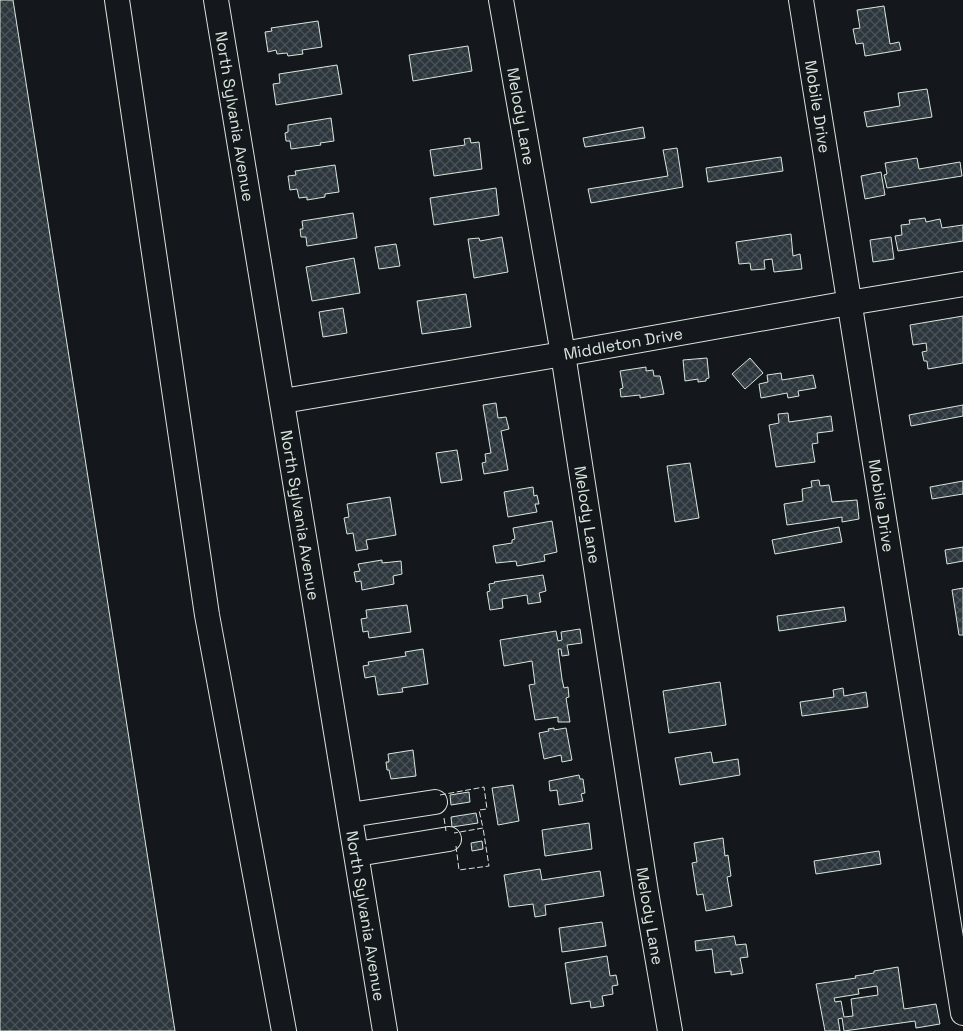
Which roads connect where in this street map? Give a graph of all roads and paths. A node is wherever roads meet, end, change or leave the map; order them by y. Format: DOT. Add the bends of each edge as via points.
graph roads {
  1 [pos="117,0"];
  2 [pos="216,0"];
  3 [pos="501,0"];
  4 [pos="801,0"];
  5 [pos="963,284"];
  6 [pos="849,303"];
  7 [pos="563,354"];
  8 [pos="283,400"];
  9 [pos="436,802"];
  10 [pos="350,815"];
  11 [pos="449,839"];
  12 [pos="357,854"];
  13 [pos="963,1013"];
  14 [pos="284,1031"];
  15 [pos="385,1031"];
  16 [pos="670,1031"];
  1 -- 14 [label="street" via="207,615"];
  2 -- 8 [label="street, North Sylvania Avenue"];
  3 -- 7 [label="street, Melody Lane"];
  4 -- 6 [label="street, Mobile Drive"];
  5 -- 6 [label="street, Middleton Drive"];
  6 -- 7 [label="street, Middleton Drive"];
  6 -- 13 [label="street, Mobile Drive"];
  7 -- 8 [label="street, Middleton Drive"];
  7 -- 16 [label="street, Melody Lane"];
  8 -- 10 [label="street, North Sylvania Avenue"];
  9 -- 10 [label="street"];
  10 -- 12 [label="street, North Sylvania Avenue"];
  11 -- 12 [label="street"];
  12 -- 15 [label="street, North Sylvania Avenue"];
}
